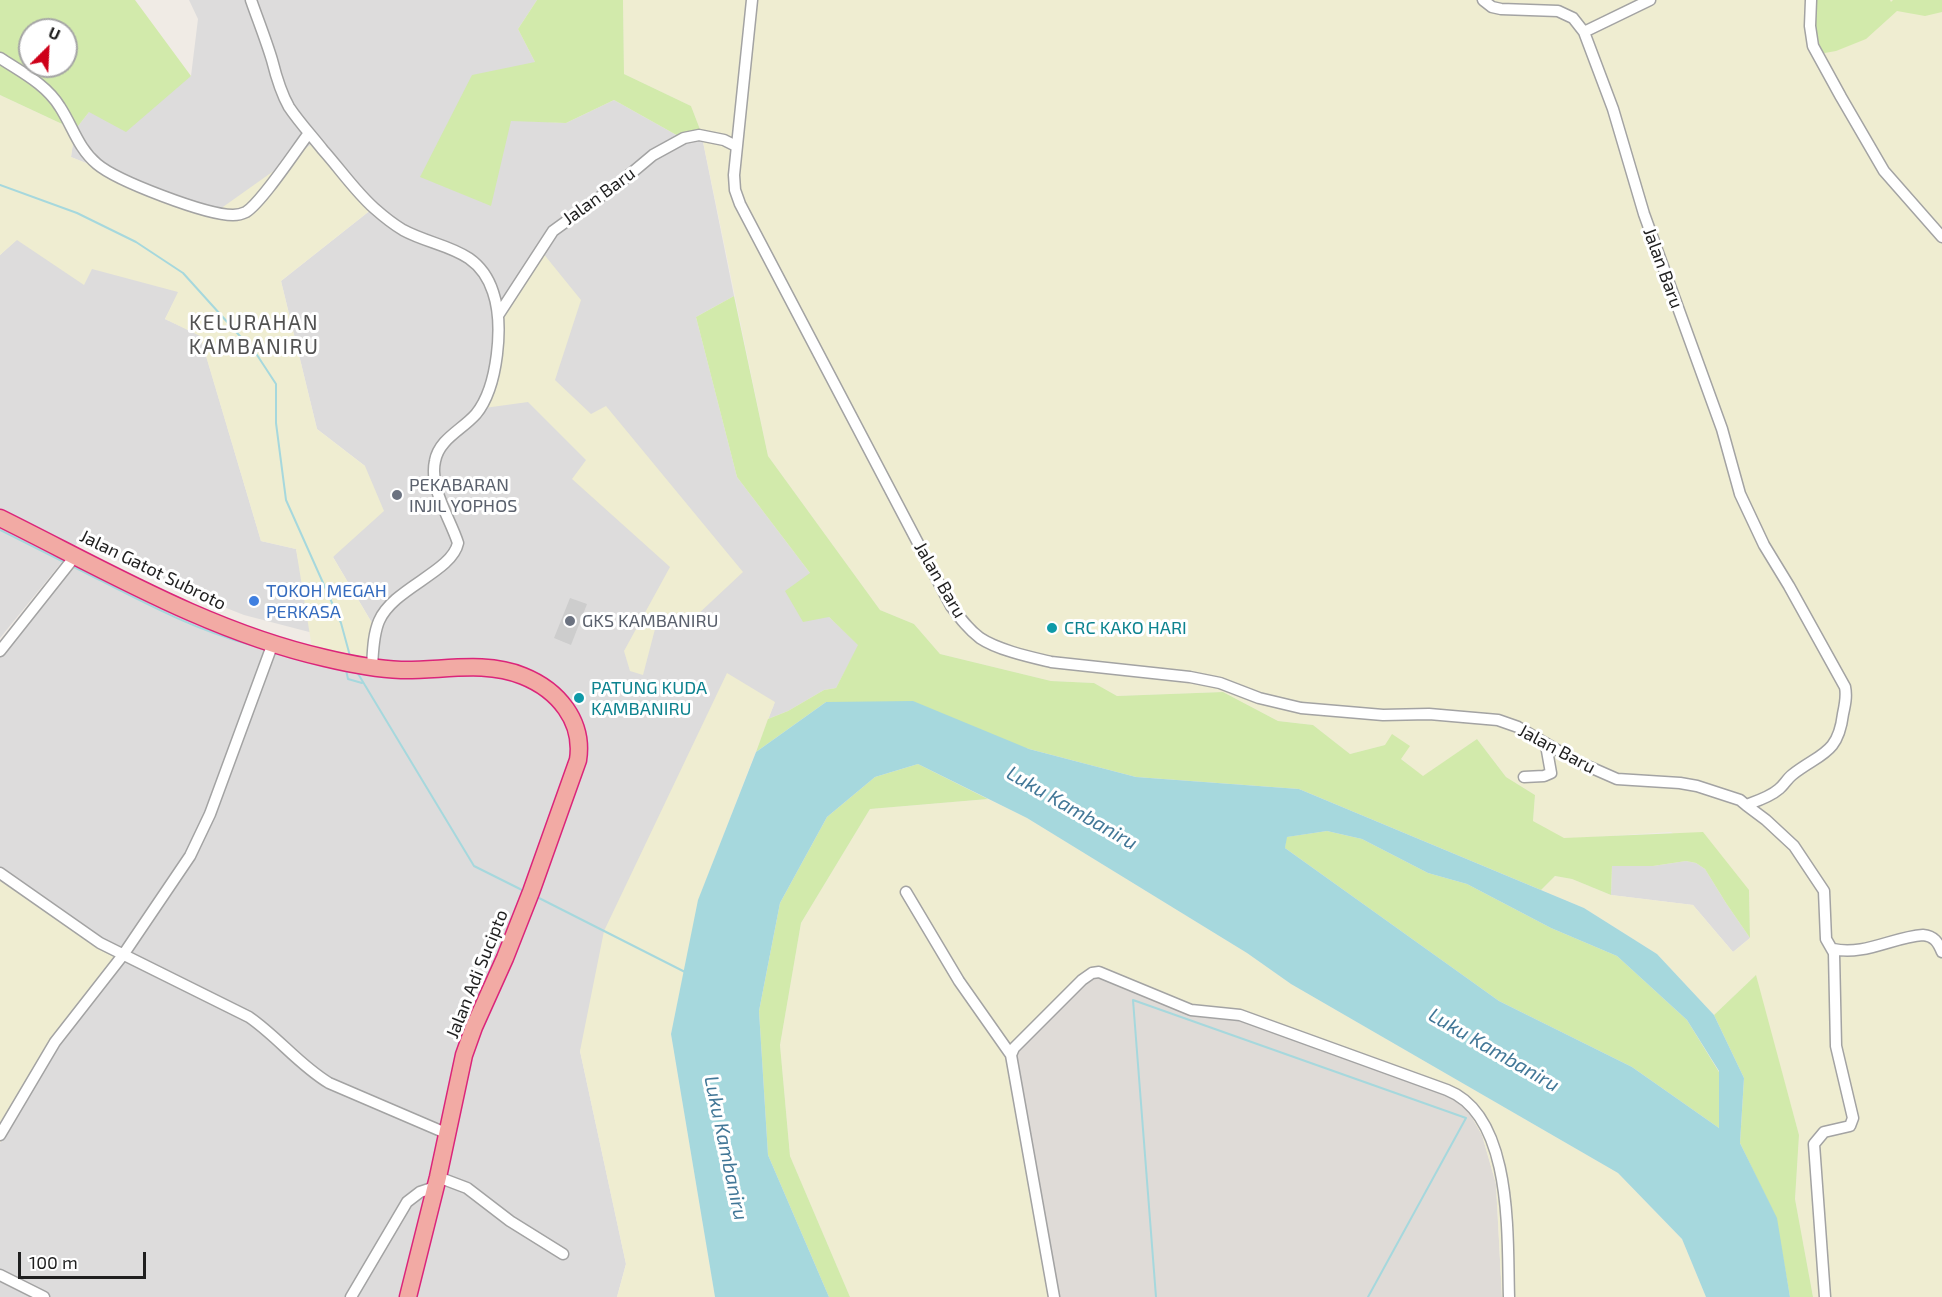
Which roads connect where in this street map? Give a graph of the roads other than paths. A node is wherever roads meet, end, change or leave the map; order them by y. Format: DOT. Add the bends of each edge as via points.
graph roads {
  1 [pos="251,0"];
  2 [pos="752,0"];
  3 [pos="1483,0"];
  4 [pos="1650,0"];
  5 [pos="1811,0"];
  6 [pos="1584,32"];
  7 [pos="0,58"];
  8 [pos="309,133"];
  9 [pos="736,147"];
  10 [pos="1942,237"];
  11 [pos="499,314"];
  12 [pos="0,519"];
  13 [pos="72,562"];
  14 [pos="272,648"];
  15 [pos="0,651"];
  16 [pos="368,667"];
  17 [pos="566,707"];
  18 [pos="1546,745"];
  19 [pos="1524,777"];
  20 [pos="1746,806"];
  21 [pos="0,873"];
  22 [pos="906,892"];
  23 [pos="1833,949"];
  24 [pos="1942,952"];
  25 [pos="123,955"];
  26 [pos="1011,1055"];
  27 [pos="448,1134"];
  28 [pos="0,1135"];
  29 [pos="437,1182"];
  30 [pos="562,1254"];
  31 [pos="0,1275"];
  32 [pos="44,1297"];
  33 [pos="351,1297"];
  34 [pos="408,1297"];
  35 [pos="1054,1297"];
  36 [pos="1509,1297"];
  37 [pos="1825,1297"];
  1 -- 8 [label="street" via="289,107"];
  2 -- 9 [label="street, Jalan Baru"];
  3 -- 6 [label="street" via="1501,9 1558,11 1574,18"];
  4 -- 6 [label="street"];
  5 -- 10 [label="street" via="1813,46 1840,97 1884,171"];
  6 -- 20 [label="street, Jalan Baru" via="1613,109 1644,214 1722,429 1740,494 1845,687 1843,724 1831,749 1779,789"];
  7 -- 8 [label="street" via="48,92 79,145 98,165 137,186 222,214 240,215 253,206"];
  8 -- 11 [label="street" via="389,220 464,254 476,264 493,290"];
  9 -- 11 [label="street, Jalan Baru" via="699,135 684,138 653,155 553,231"];
  9 -- 18 [label="street, Jalan Baru" via="735,190 755,235 951,606 982,639 1052,662 1190,677 1301,708 1498,720 1518,727"];
  11 -- 16 [label="street" via="494,369 486,397 476,414 444,442 434,463 435,481 457,549 390,604 380,620"];
  12 -- 13 [label="highway, Jalan Gatot Subroto"];
  13 -- 14 [label="highway, Jalan Gatot Subroto"];
  13 -- 15 [label="street"];
  14 -- 16 [label="highway, Jalan Gatot Subroto"];
  14 -- 25 [label="street" via="199,840"];
  16 -- 17 [label="highway, Jalan Gatot Subroto" via="506,670 541,686"];
  17 -- 27 [label="highway, Jalan Adi Sucipto" via="578,731 578,760 529,899 464,1055"];
  18 -- 19 [label="street" via="1551,773"];
  18 -- 20 [label="street, Jalan Baru" via="1617,779 1697,786 1740,800"];
  20 -- 23 [label="street" via="1794,846 1822,886 1826,939"];
  21 -- 25 [label="street" via="89,936"];
  22 -- 26 [label="street" via="959,981"];
  23 -- 24 [label="street" via="1860,949 1923,935 1938,942"];
  23 -- 37 [label="street" via="1836,1039 1853,1118 1850,1126 1824,1132 1814,1144"];
  25 -- 27 [label="street" via="249,1017 329,1083"];
  25 -- 28 [label="street" via="58,1037"];
  26 -- 35 [label="street"];
  26 -- 36 [label="street" via="1082,980 1099,972 1191,1010 1240,1015 1453,1092 1484,1124 1501,1173"];
  27 -- 29 [label="highway, Jalan Adi Sucipto"];
  29 -- 30 [label="street" via="467,1188"];
  29 -- 33 [label="street" via="407,1202"];
  29 -- 34 [label="highway, Jalan Adi Sucipto"];
  31 -- 32 [label="street"];
}
